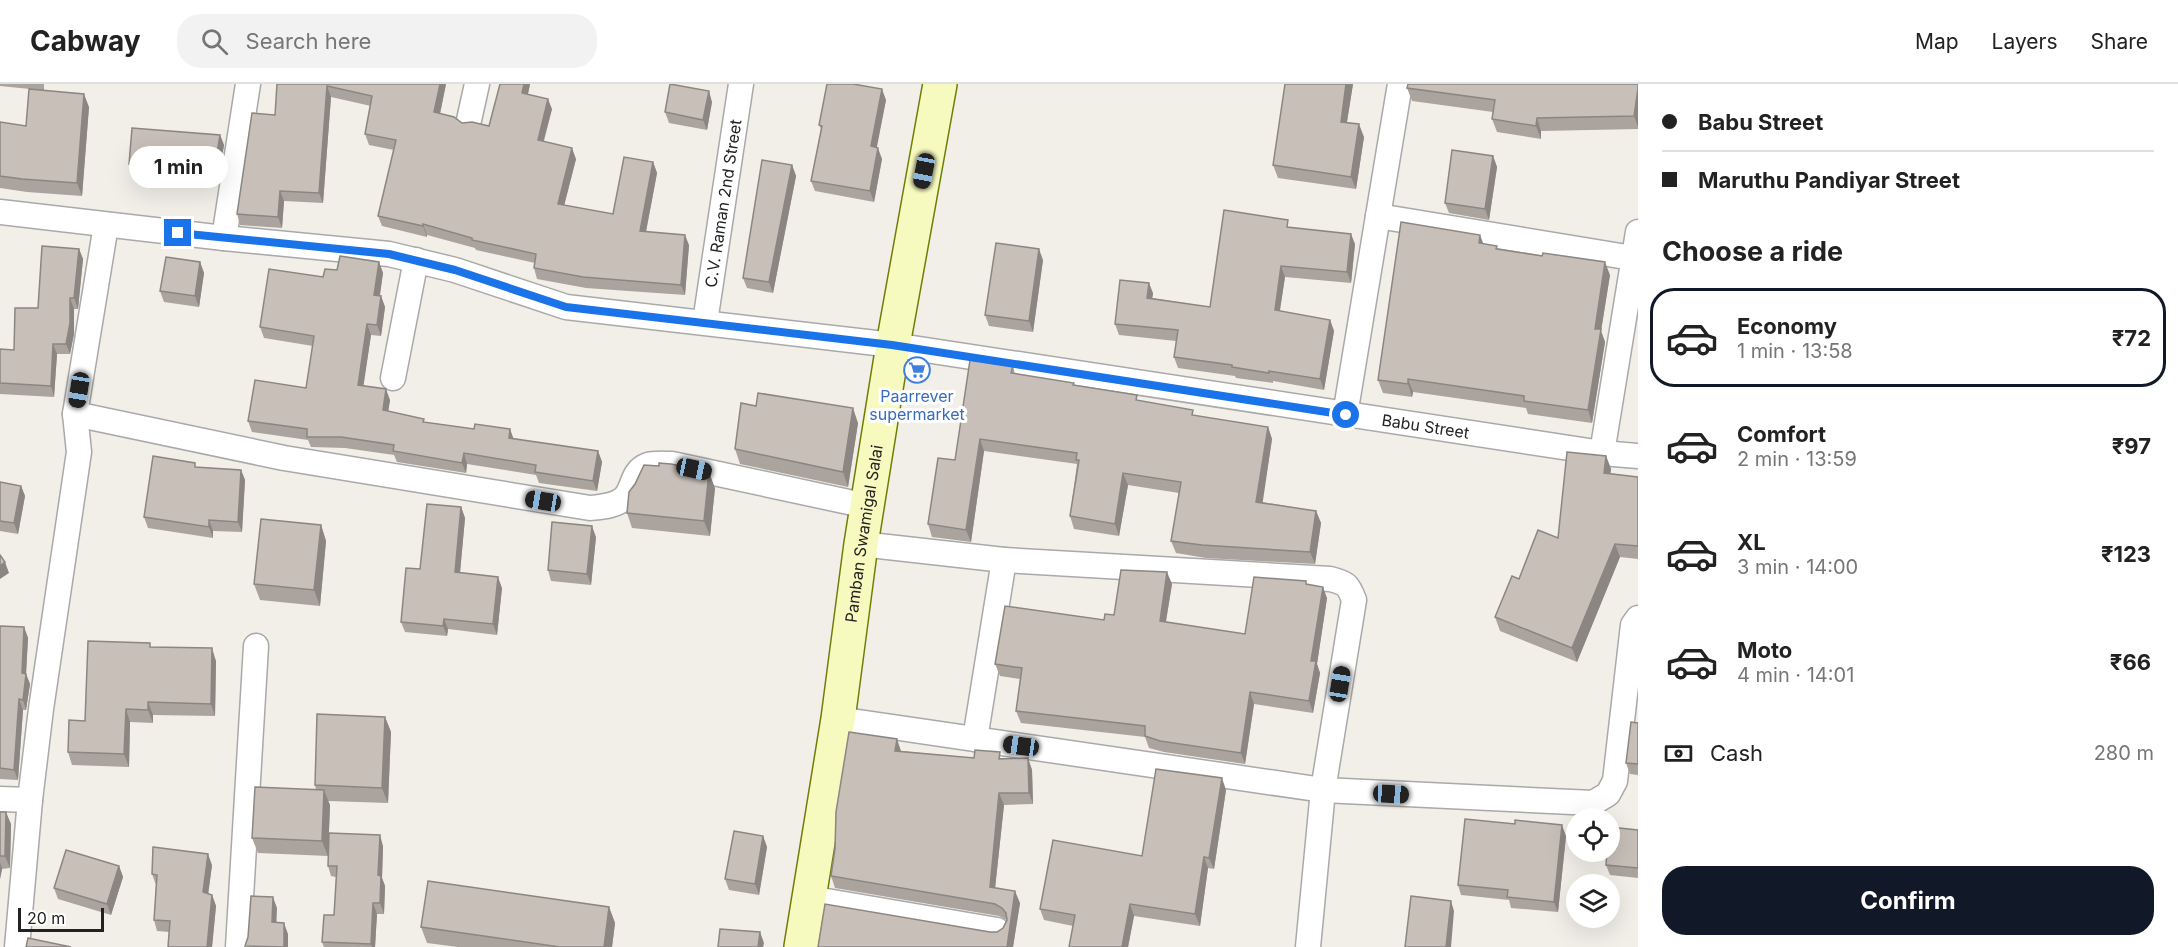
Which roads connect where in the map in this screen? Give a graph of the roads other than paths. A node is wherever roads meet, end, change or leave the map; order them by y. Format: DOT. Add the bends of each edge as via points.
graph roads {
  1 [pos="248,84"];
  2 [pos="477,84"];
  3 [pos="741,84"];
  4 [pos="940,84"];
  5 [pos="1400,84"];
  6 [pos="469,120"];
  7 [pos="0,212"];
  8 [pos="1378,216"];
  9 [pos="106,225"];
  10 [pos="1638,232"];
  11 [pos="224,238"];
  12 [pos="1636,259"];
  13 [pos="416,260"];
  14 [pos="705,322"];
  15 [pos="892,345"];
  16 [pos="393,378"];
  17 [pos="75,414"];
  18 [pos="1346,415"];
  19 [pos="1602,453"];
  20 [pos="1638,456"];
  21 [pos="867,506"];
  22 [pos="861,544"];
  23 [pos="1004,560"];
  24 [pos="1638,618"];
  25 [pos="256,646"];
  26 [pos="838,719"];
  27 [pos="975,739"];
  28 [pos="1323,790"];
  29 [pos="0,799"];
  30 [pos="30,800"];
  31 [pos="809,898"];
  32 [pos="997,930"];
  33 [pos="17,947"];
  34 [pos="238,947"];
  35 [pos="801,947"];
  36 [pos="1308,947"];
  1 -- 11 [label="street"];
  2 -- 6 [label="street"];
  3 -- 14 [label="street, C.V. Raman 2nd Street"];
  4 -- 15 [label="street, Pamban Swamigal Salai"];
  5 -- 8 [label="street"];
  7 -- 9 [label="street, Babu Street"];
  8 -- 12 [label="street"];
  8 -- 18 [label="street"];
  9 -- 11 [label="street, Babu Street"];
  9 -- 17 [label="street"];
  10 -- 12 [label="street"];
  11 -- 13 [label="street, Babu Street"];
  12 -- 19 [label="street"];
  13 -- 14 [label="street, Babu Street" via="566,307"];
  13 -- 16 [label="street"];
  14 -- 15 [label="street, Babu Street"];
  15 -- 18 [label="street, Babu Street"];
  15 -- 21 [label="street, Pamban Swamigal Salai"];
  17 -- 21 [label="street" via="284,458 590,508 616,503 627,495 632,480 648,465 672,464"];
  17 -- 30 [label="street" via="79,452"];
  18 -- 19 [label="street, Babu Street"];
  19 -- 20 [label="street, Babu Street"];
  21 -- 22 [label="street, Pamban Swamigal Salai"];
  22 -- 23 [label="street"];
  22 -- 26 [label="street, Pamban Swamigal Salai"];
  23 -- 27 [label="street"];
  23 -- 28 [label="street" via="1330,579 1344,583 1354,600"];
  24 -- 28 [label="street" via="1633,625 1615,781 1608,795 1593,802 1573,802"];
  25 -- 34 [label="street"];
  26 -- 27 [label="street"];
  26 -- 31 [label="street, Pamban Swamigal Salai"];
  27 -- 28 [label="street"];
  28 -- 36 [label="street"];
  29 -- 30 [label="street"];
  30 -- 33 [label="street"];
  31 -- 32 [label="street"];
  31 -- 35 [label="street, Pamban Swamigal Salai"];
}
